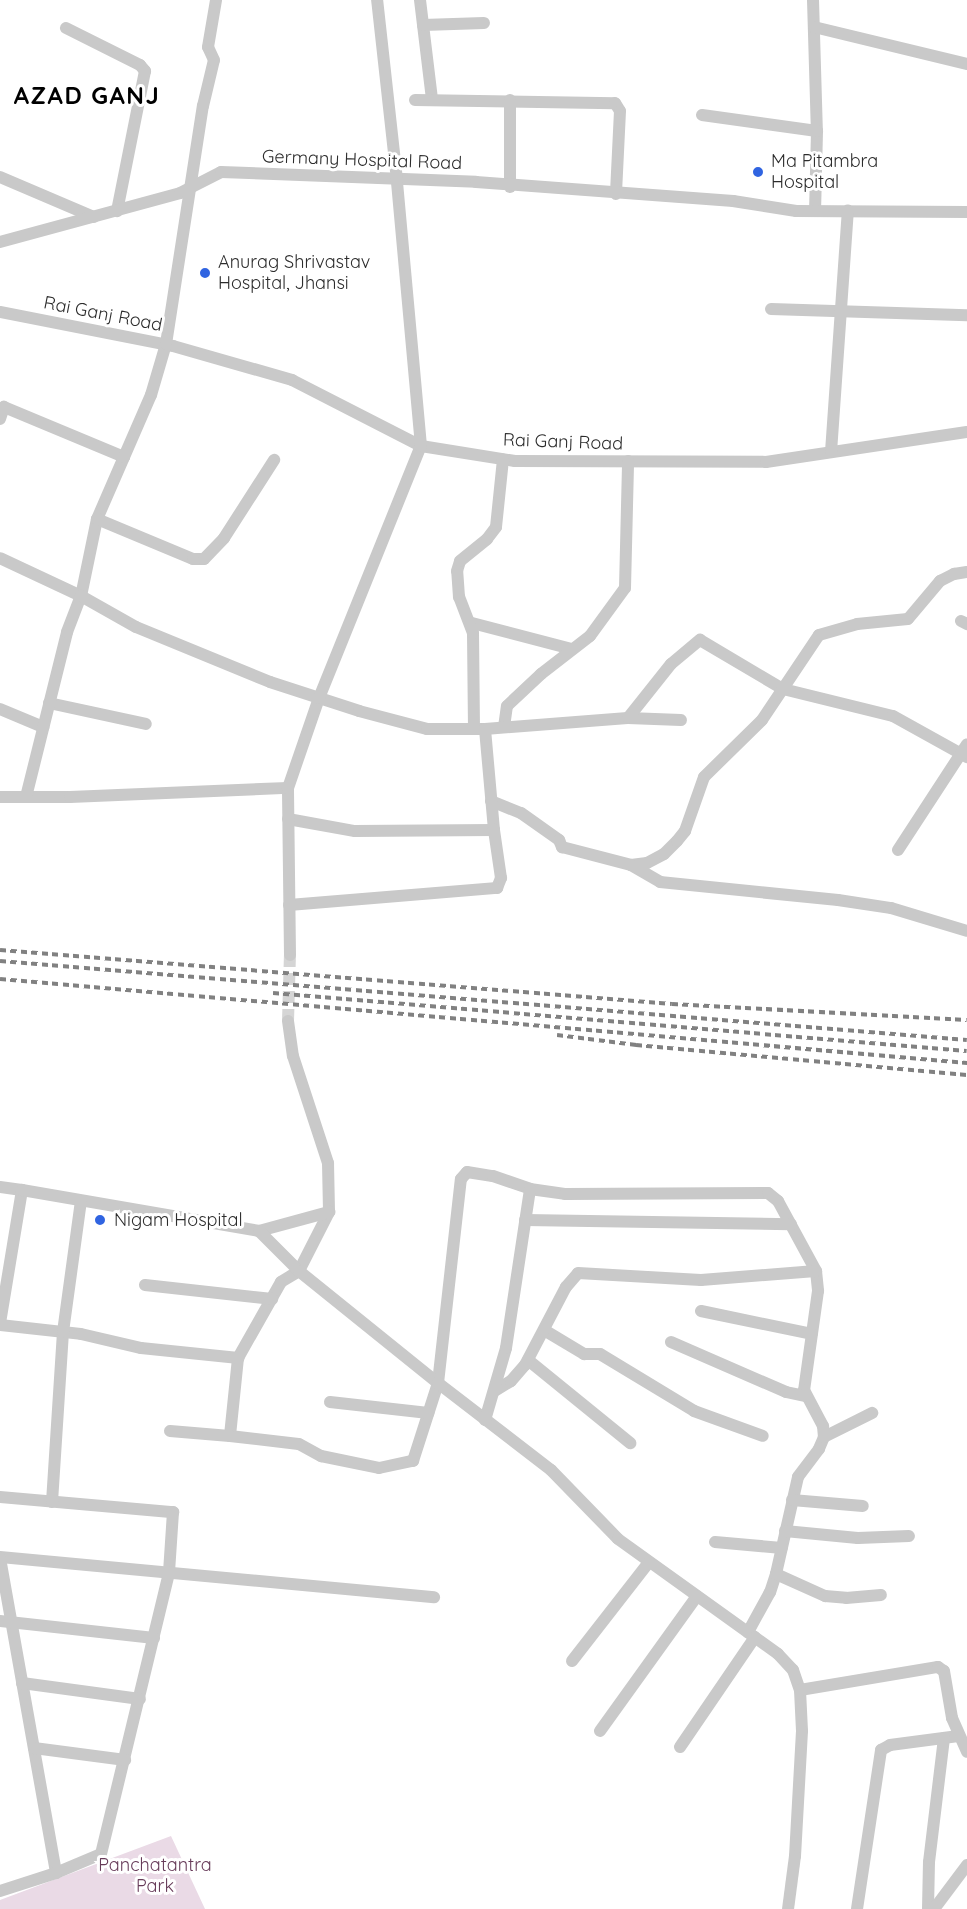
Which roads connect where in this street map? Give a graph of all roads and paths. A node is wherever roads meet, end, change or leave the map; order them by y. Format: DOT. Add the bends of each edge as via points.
graph roads {
  1 [pos="216,0"];
  2 [pos="377,0"];
  3 [pos="420,0"];
  4 [pos="813,0"];
  5 [pos="484,23"];
  6 [pos="423,25"];
  7 [pos="814,27"];
  8 [pos="66,28"];
  9 [pos="967,64"];
  10 [pos="432,99"];
  11 [pos="415,100"];
  12 [pos="510,100"];
  13 [pos="702,116"];
  14 [pos="817,131"];
  15 [pos="0,177"];
  16 [pos="397,180"];
  17 [pos="192,187"];
  18 [pos="510,187"];
  19 [pos="616,194"];
  20 [pos="117,211"];
  21 [pos="815,211"];
  22 [pos="848,211"];
  23 [pos="967,212"];
  24 [pos="94,217"];
  25 [pos="0,242"];
  26 [pos="771,309"];
  27 [pos="0,312"];
  28 [pos="838,312"];
  29 [pos="967,315"];
  30 [pos="166,344"];
  31 [pos="2,406"];
  32 [pos="0,419"];
  33 [pos="967,432"];
  34 [pos="421,446"];
  35 [pos="831,452"];
  36 [pos="124,457"];
  37 [pos="502,459"];
  38 [pos="274,460"];
  39 [pos="628,462"];
  40 [pos="97,519"];
  41 [pos="0,558"];
  42 [pos="967,572"];
  43 [pos="81,596"];
  44 [pos="472,623"];
  45 [pos="572,650"];
  46 [pos="783,689"];
  47 [pos="319,698"];
  48 [pos="49,704"];
  49 [pos="0,710"];
  50 [pos="628,718"];
  51 [pos="681,720"];
  52 [pos="146,724"];
  53 [pos="43,727"];
  54 [pos="504,727"];
  55 [pos="479,729"];
  56 [pos="965,751"];
  57 [pos="288,788"];
  58 [pos="26,796"];
  59 [pos="0,797"];
  60 [pos="491,801"];
  61 [pos="288,819"];
  62 [pos="494,830"];
  63 [pos="898,850"];
  64 [pos="631,865"];
  65 [pos="289,905"];
  66 [pos="967,932"];
  67 [pos="290,955"];
  68 [pos="288,1021"];
  69 [pos="0,1187"];
  70 [pos="22,1190"];
  71 [pos="530,1190"];
  72 [pos="81,1201"];
  73 [pos="329,1212"];
  74 [pos="525,1220"];
  75 [pos="791,1224"];
  76 [pos="259,1231"];
  77 [pos="6,1247"];
  78 [pos="299,1271"];
  79 [pos="816,1271"];
  80 [pos="145,1285"];
  81 [pos="272,1299"];
  82 [pos="701,1311"];
  83 [pos="0,1324"];
  84 [pos="544,1330"];
  85 [pos="63,1332"];
  86 [pos="812,1334"];
  87 [pos="671,1342"];
  88 [pos="238,1358"];
  89 [pos="528,1360"];
  90 [pos="438,1383"];
  91 [pos="496,1390"];
  92 [pos="805,1396"];
  93 [pos="330,1402"];
  94 [pos="428,1413"];
  95 [pos="872,1413"];
  96 [pos="485,1420"];
  97 [pos="170,1431"];
  98 [pos="230,1436"];
  99 [pos="763,1436"];
  100 [pos="825,1437"];
  101 [pos="630,1443"];
  102 [pos="0,1497"];
  103 [pos="792,1500"];
  104 [pos="52,1502"];
  105 [pos="863,1506"];
  106 [pos="785,1532"];
  107 [pos="909,1536"];
  108 [pos="715,1542"];
  109 [pos="782,1548"];
  110 [pos="0,1558"];
  111 [pos="649,1562"];
  112 [pos="170,1573"];
  113 [pos="776,1574"];
  114 [pos="881,1594"];
  115 [pos="698,1596"];
  116 [pos="434,1597"];
  117 [pos="6,1622"];
  118 [pos="751,1634"];
  119 [pos="154,1638"];
  120 [pos="572,1661"];
  121 [pos="22,1683"];
  122 [pos="800,1690"];
  123 [pos="140,1699"];
  124 [pos="600,1731"];
  125 [pos="958,1736"];
  126 [pos="944,1738"];
  127 [pos="680,1747"];
  128 [pos="34,1748"];
  129 [pos="967,1752"];
  130 [pos="125,1760"];
  131 [pos="967,1865"];
  132 [pos="56,1873"];
  133 [pos="0,1891"];
  134 [pos="788,1909"];
  135 [pos="857,1909"];
  136 [pos="928,1909"];
  137 [pos="934,1909"];
  1 -- 17 [label="street" via="208,47 214,60"];
  2 -- 16 [label="street"];
  3 -- 6 [label="street"];
  4 -- 7 [label="street"];
  5 -- 6 [label="street"];
  6 -- 10 [label="street"];
  7 -- 9 [label="street"];
  7 -- 14 [label="street"];
  8 -- 20 [label="street" via="140,65 145,72"];
  10 -- 11 [label="street"];
  10 -- 12 [label="street"];
  12 -- 18 [label="street"];
  12 -- 19 [label="street" via="607,102 619,106"];
  13 -- 14 [label="street"];
  14 -- 21 [label="street"];
  15 -- 24 [label="street"];
  16 -- 17 [label="street, Germany Hospital Road" via="221,172"];
  16 -- 18 [label="street, Germany Hospital Road"];
  16 -- 34 [label="street"];
  17 -- 20 [label="street, Germany Hospital Road"];
  17 -- 30 [label="street"];
  18 -- 19 [label="street, Germany Hospital Road"];
  19 -- 21 [label="street, Germany Hospital Road"];
  20 -- 24 [label="street, Germany Hospital Road"];
  21 -- 22 [label="street, Germany Hospital Road"];
  22 -- 23 [label="street, Germany Hospital Road"];
  22 -- 28 [label="street"];
  24 -- 25 [label="street, Germany Hospital Road"];
  26 -- 28 [label="street"];
  27 -- 30 [label="street, Rai Ganj Road"];
  28 -- 29 [label="street"];
  28 -- 35 [label="street"];
  30 -- 34 [label="street, Rai Ganj Road" via="292,380"];
  30 -- 36 [label="street" via="151,395"];
  31 -- 32 [label="street"];
  31 -- 36 [label="street"];
  33 -- 35 [label="street, Rai Ganj Road"];
  34 -- 37 [label="street, Rai Ganj Road"];
  34 -- 47 [label="street"];
  35 -- 39 [label="street, Rai Ganj Road" via="766,462"];
  36 -- 40 [label="street"];
  37 -- 39 [label="street, Rai Ganj Road"];
  37 -- 44 [label="street" via="496,527 460,561 457,571 459,597"];
  38 -- 40 [label="street" via="224,538 204,559 193,559"];
  39 -- 45 [label="street" via="625,588 590,636"];
  40 -- 43 [label="street"];
  41 -- 43 [label="street"];
  42 -- 46 [label="street" via="940,581 908,619 824,631"];
  43 -- 47 [label="street" via="192,652"];
  43 -- 48 [label="street" via="67,632"];
  44 -- 45 [label="street"];
  44 -- 55 [label="street"];
  45 -- 54 [label="street" via="507,706"];
  46 -- 50 [label="street" via="700,640 671,664"];
  46 -- 56 [label="street" via="893,716"];
  46 -- 64 [label="street" via="762,720 704,777 677,842 647,863"];
  47 -- 55 [label="street" via="427,729"];
  47 -- 57 [label="street"];
  48 -- 52 [label="street"];
  48 -- 53 [label="street"];
  49 -- 53 [label="street"];
  50 -- 51 [label="street"];
  50 -- 54 [label="street"];
  53 -- 58 [label="street"];
  54 -- 55 [label="street"];
  55 -- 60 [label="street"];
  56 -- 63 [label="street"];
  57 -- 58 [label="street"];
  57 -- 61 [label="street"];
  58 -- 59 [label="street"];
  60 -- 62 [label="street"];
  60 -- 64 [label="street" via="521,813 559,840 562,847"];
  61 -- 62 [label="street" via="355,831"];
  61 -- 65 [label="street"];
  62 -- 65 [label="street" via="501,878 497,888"];
  64 -- 66 [label="street" via="660,882 891,908"];
  65 -- 67 [label="street"];
  68 -- 73 [label="street" via="293,1056 328,1163"];
  69 -- 70 [label="street"];
  70 -- 72 [label="street"];
  70 -- 77 [label="street"];
  71 -- 74 [label="street"];
  71 -- 75 [label="street" via="587,1195 768,1193 778,1201"];
  71 -- 90 [label="street" via="479,1172 464,1174"];
  72 -- 76 [label="street"];
  72 -- 85 [label="street"];
  73 -- 76 [label="street"];
  73 -- 78 [label="street"];
  74 -- 75 [label="street"];
  74 -- 91 [label="street"];
  75 -- 79 [label="street"];
  76 -- 78 [label="street"];
  77 -- 83 [label="street"];
  78 -- 81 [label="street" via="281,1282"];
  78 -- 90 [label="street"];
  79 -- 84 [label="street" via="701,1280 578,1273"];
  79 -- 86 [label="street" via="818,1291"];
  80 -- 81 [label="street"];
  81 -- 88 [label="street"];
  82 -- 86 [label="street"];
  83 -- 85 [label="street"];
  84 -- 89 [label="street"];
  84 -- 99 [label="street" via="586,1355 600,1354 694,1411"];
  85 -- 88 [label="street" via="141,1348"];
  85 -- 104 [label="street"];
  86 -- 92 [label="street" via="804,1374"];
  87 -- 92 [label="street" via="786,1392"];
  88 -- 98 [label="street"];
  89 -- 91 [label="street" via="518,1375"];
  89 -- 101 [label="street"];
  90 -- 94 [label="street"];
  90 -- 96 [label="street"];
  91 -- 96 [label="street"];
  92 -- 100 [label="street"];
  93 -- 94 [label="street"];
  94 -- 98 [label="street" via="413,1461 379,1468 321,1456 299,1444"];
  95 -- 100 [label="street"];
  96 -- 111 [label="street" via="551,1470 618,1539"];
  97 -- 98 [label="street"];
  100 -- 103 [label="street" via="798,1477"];
  102 -- 104 [label="street"];
  103 -- 105 [label="street"];
  103 -- 106 [label="street"];
  104 -- 112 [label="street" via="173,1512"];
  106 -- 107 [label="street" via="858,1538"];
  106 -- 109 [label="street"];
  108 -- 109 [label="street"];
  109 -- 113 [label="street"];
  110 -- 112 [label="street"];
  110 -- 117 [label="street"];
  111 -- 115 [label="street"];
  111 -- 120 [label="street"];
  112 -- 116 [label="street"];
  112 -- 119 [label="street"];
  113 -- 114 [label="street" via="825,1596"];
  113 -- 118 [label="street"];
  115 -- 118 [label="street"];
  115 -- 124 [label="street"];
  117 -- 119 [label="street"];
  117 -- 121 [label="street"];
  118 -- 122 [label="street" via="793,1670"];
  118 -- 127 [label="street"];
  119 -- 123 [label="street"];
  121 -- 123 [label="street"];
  121 -- 128 [label="street"];
  122 -- 125 [label="street" via="938,1666 945,1676"];
  122 -- 134 [label="street" via="800,1765"];
  123 -- 130 [label="street"];
  125 -- 126 [label="street"];
  125 -- 129 [label="street"];
  126 -- 135 [label="street" via="890,1744 881,1750"];
  126 -- 136 [label="street" via="929,1863"];
  128 -- 130 [label="street"];
  128 -- 132 [label="street"];
  130 -- 132 [label="street" via="101,1854"];
  131 -- 137 [label="street"];
  132 -- 133 [label="street"];
}
